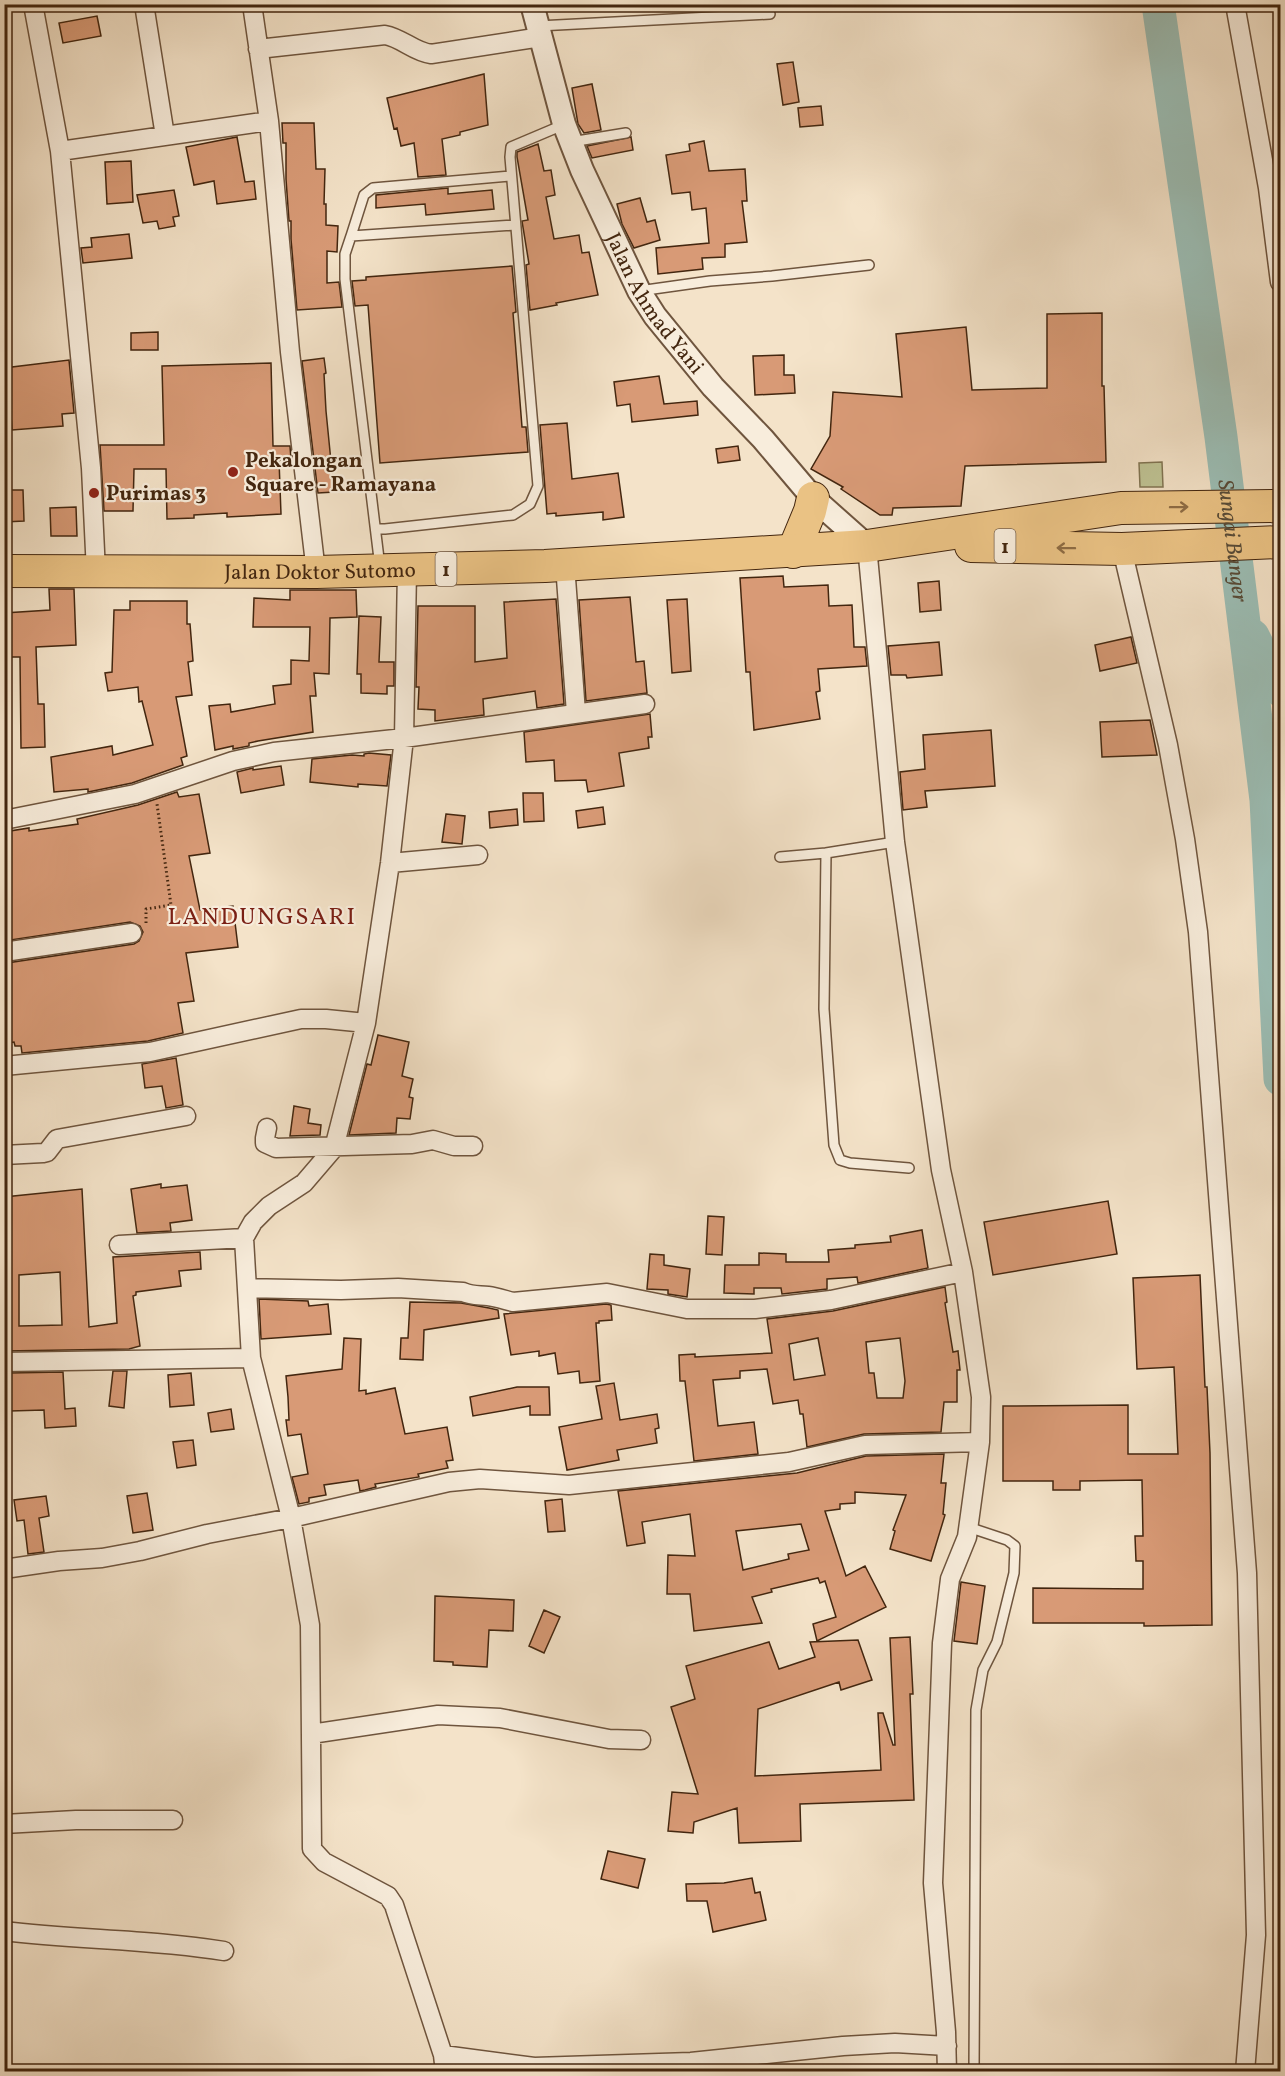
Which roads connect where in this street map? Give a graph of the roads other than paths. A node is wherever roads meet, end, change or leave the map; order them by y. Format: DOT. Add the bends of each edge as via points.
graph roads {
  1 [pos="33,4"];
  2 [pos="144,4"];
  3 [pos="252,4"];
  4 [pos="532,4"];
  5 [pos="1235,4"];
  6 [pos="770,14"];
  7 [pos="540,32"];
  8 [pos="258,49"];
  9 [pos="269,121"];
  10 [pos="567,133"];
  11 [pos="626,133"];
  12 [pos="165,136"];
  13 [pos="60,151"];
  14 [pos="511,176"];
  15 [pos="515,225"];
  16 [pos="351,236"];
  17 [pos="869,265"];
  18 [pos="1281,282"];
  19 [pos="639,291"];
  20 [pos="813,498"];
  21 [pos="1281,506"];
  22 [pos="376,529"];
  23 [pos="1281,542"];
  24 [pos="877,545"];
  25 [pos="1123,549"];
  26 [pos="793,552"];
  27 [pos="565,565"];
  28 [pos="394,570"];
  29 [pos="4,571"];
  30 [pos="96,572"];
  31 [pos="316,572"];
  32 [pos="645,704"];
  33 [pos="576,713"];
  34 [pos="404,738"];
  35 [pos="4,820"];
  36 [pos="895,842"];
  37 [pos="826,853"];
  38 [pos="478,855"];
  39 [pos="780,856"];
  40 [pos="390,863"];
  41 [pos="132,933"];
  42 [pos="4,951"];
  43 [pos="366,1023"];
  44 [pos="4,1066"];
  45 [pos="186,1116"];
  46 [pos="267,1128"];
  47 [pos="472,1146"];
  48 [pos="334,1148"];
  49 [pos="4,1155"];
  50 [pos="909,1168"];
  51 [pos="244,1238"];
  52 [pos="119,1245"];
  53 [pos="963,1272"];
  54 [pos="248,1288"];
  55 [pos="251,1358"];
  56 [pos="4,1362"];
  57 [pos="980,1442"];
  58 [pos="291,1518"];
  59 [pos="968,1527"];
  60 [pos="4,1569"];
  61 [pos="311,1734"];
  62 [pos="641,1740"];
  63 [pos="173,1820"];
  64 [pos="4,1824"];
  65 [pos="4,1931"];
  66 [pos="225,1951"];
  67 [pos="947,2046"];
  68 [pos="444,2063"];
  69 [pos="947,2072"];
  70 [pos="974,2072"];
  71 [pos="1245,2072"];
  1 -- 13 [label="street"];
  2 -- 12 [label="street"];
  3 -- 8 [label="street"];
  4 -- 7 [label="street, Jalan Ahmad Yani"];
  5 -- 18 [label="street"];
  6 -- 7 [label="lane"];
  7 -- 8 [label="street" via="431,54 385,35"];
  7 -- 10 [label="street, Jalan Ahmad Yani"];
  8 -- 9 [label="street"];
  9 -- 12 [label="street"];
  9 -- 31 [label="street" via="290,352"];
  10 -- 11 [label="lane"];
  10 -- 14 [label="lane" via="511,147"];
  10 -- 19 [label="street, Jalan Ahmad Yani"];
  12 -- 13 [label="street"];
  13 -- 30 [label="street" via="91,468"];
  14 -- 15 [label="lane"];
  14 -- 16 [label="lane" via="374,188 364,195"];
  15 -- 16 [label="lane"];
  15 -- 22 [label="lane" via="538,486 530,504 513,514"];
  16 -- 22 [label="lane" via="345,254 345,279"];
  17 -- 19 [label="lane"];
  19 -- 20 [label="street, Jalan Ahmad Yani" via="713,387"];
  20 -- 24 [label="street, Jalan Ahmad Yani"];
  20 -- 26 [label="highway"];
  24 -- 21 [label="highway, Jalan Doktor Sutomo / 1, one-way" via="1120,508"];
  22 -- 28 [label="lane"];
  23 -- 25 [label="highway, Jalan Doktor Sutomo / 1"];
  25 -- 24 [label="highway, Jalan Doktor Sutomo / 1, one-way"];
  24 -- 26 [label="highway, Jalan Doktor Sutomo / 1"];
  24 -- 36 [label="street"];
  25 -- 71 [label="street" via="1168,745 1198,932 1247,1572 1256,1935"];
  26 -- 27 [label="highway, Jalan Doktor Sutomo / 1"];
  27 -- 28 [label="highway, Jalan Doktor Sutomo / 1"];
  27 -- 33 [label="street"];
  28 -- 31 [label="highway, Jalan Doktor Sutomo / 1"];
  28 -- 34 [label="street"];
  29 -- 30 [label="highway, Jalan Doktor Sutomo / 1"];
  30 -- 31 [label="highway, Jalan Doktor Sutomo / 1"];
  32 -- 33 [label="street"];
  33 -- 34 [label="street"];
  34 -- 35 [label="street" via="274,752 222,764 155,788"];
  34 -- 40 [label="street"];
  36 -- 37 [label="lane"];
  36 -- 53 [label="street" via="941,1170"];
  37 -- 39 [label="lane"];
  37 -- 50 [label="lane" via="824,1010 834,1145 840,1160 849,1163"];
  38 -- 40 [label="street"];
  40 -- 43 [label="street"];
  41 -- 42 [label="street"];
  43 -- 44 [label="street" via="301,1019 150,1052"];
  43 -- 48 [label="street"];
  45 -- 49 [label="street" via="57,1139 43,1153"];
  46 -- 48 [label="street" via="265,1138 269,1146"];
  47 -- 48 [label="street" via="433,1140"];
  48 -- 51 [label="street" via="304,1183 269,1206"];
  51 -- 52 [label="street"];
  51 -- 54 [label="street"];
  53 -- 54 [label="street" via="831,1300 755,1310 687,1309 607,1293 513,1302 463,1292 398,1288"];
  53 -- 57 [label="street" via="981,1397"];
  54 -- 55 [label="street"];
  55 -- 56 [label="street"];
  55 -- 58 [label="street"];
  57 -- 58 [label="street" via="865,1445 789,1462 569,1485 480,1479 449,1482"];
  57 -- 59 [label="street"];
  58 -- 60 [label="street" via="140,1551"];
  58 -- 61 [label="street" via="310,1624"];
  59 -- 67 [label="street" via="950,1579 942,1643 933,1883"];
  59 -- 70 [label="lane" via="1007,1539 1016,1553 997,1642 983,1670 976,1710"];
  61 -- 62 [label="street" via="438,1715 500,1719 609,1739"];
  61 -- 68 [label="street" via="312,1849 324,1862 388,1896 394,1905"];
  63 -- 64 [label="street"];
  65 -- 66 [label="street" via="153,1941"];
  67 -- 68 [label="street" via="843,2046 691,2062 534,2067"];
  67 -- 69 [label="street"];
}
